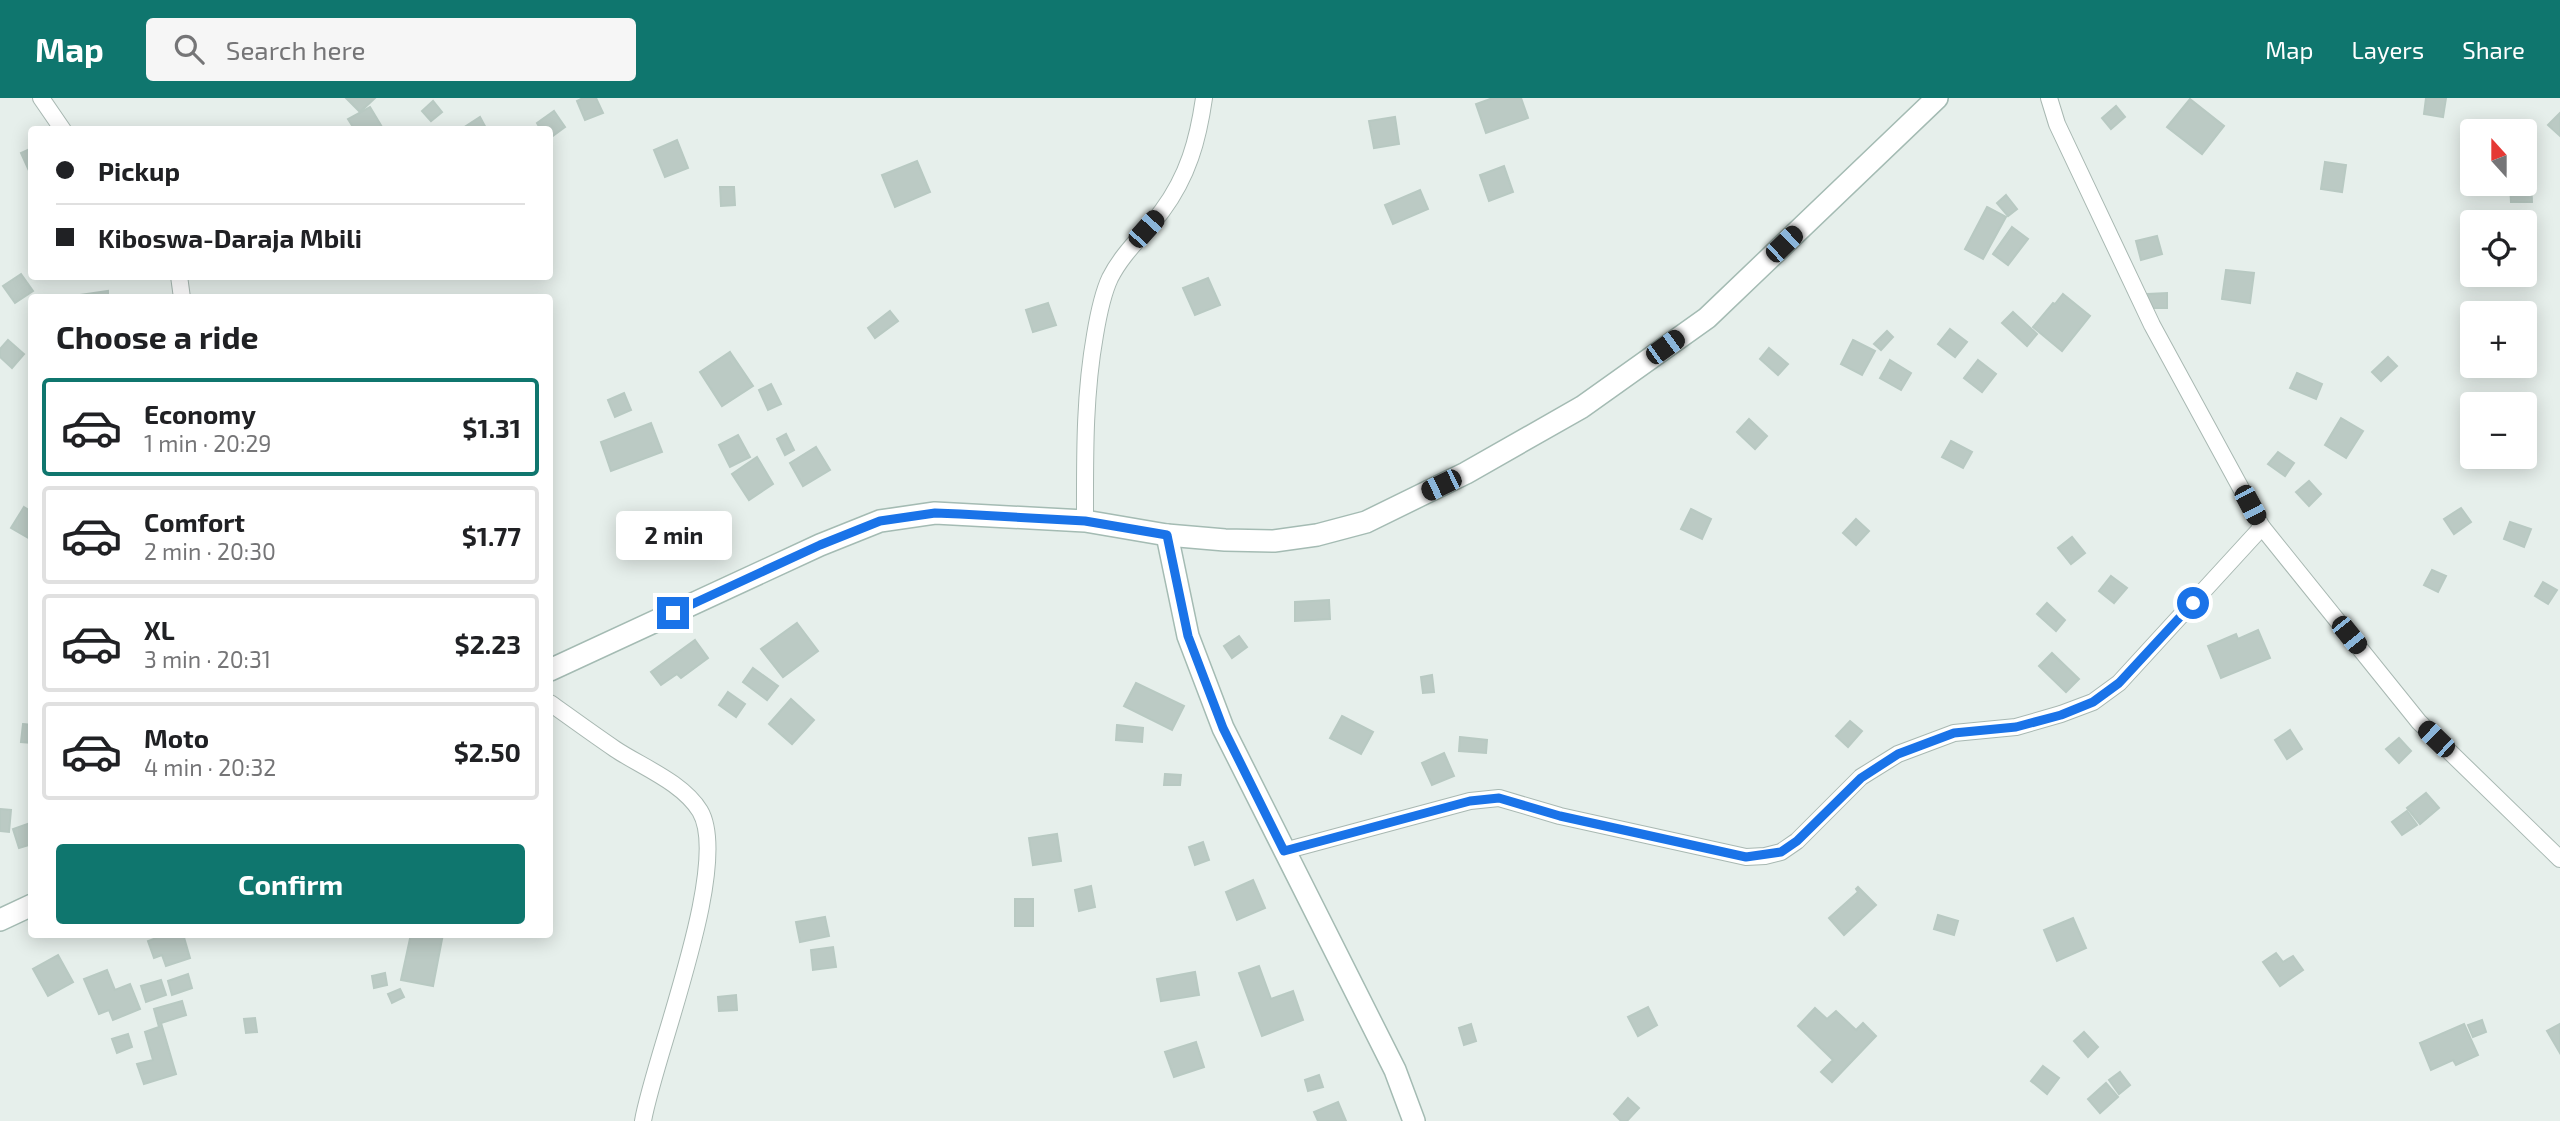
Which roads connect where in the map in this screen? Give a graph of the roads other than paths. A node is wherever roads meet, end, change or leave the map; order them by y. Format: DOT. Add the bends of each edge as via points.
graph roads {
  1 [pos="41,98"];
  2 [pos="1204,98"];
  3 [pos="1937,98"];
  4 [pos="2049,98"];
  5 [pos="60,126"];
  6 [pos="1085,521"];
  7 [pos="2262,527"];
  8 [pos="1167,535"];
  9 [pos="553,669"];
  10 [pos="553,705"];
  11 [pos="1284,851"];
  12 [pos="2560,859"];
  13 [pos="28,907"];
  14 [pos="0,920"];
  15 [pos="643,1121"];
  16 [pos="1414,1121"];
  1 -- 5 [label="street"];
  2 -- 6 [label="street" via="1186,174 1109,280 1097,319 1086,400"];
  3 -- 8 [label="main road" via="1707,318 1582,407 1366,522 1274,541"];
  4 -- 7 [label="street" via="2152,325"];
  6 -- 8 [label="main road"];
  6 -- 9 [label="main road" via="935,513 880,521"];
  7 -- 11 [label="street" via="2119,683 2093,702 2016,727 1954,733 1898,754 1861,778 1781,852 1746,857 1499,798 1470,801"];
  7 -- 12 [label="street" via="2419,722"];
  8 -- 11 [label="main road" via="1188,636 1223,728"];
  10 -- 15 [label="street" via="684,793 701,813 707,838 705,880 693,943"];
  11 -- 16 [label="main road" via="1395,1070"];
  13 -- 14 [label="main road"];
}
